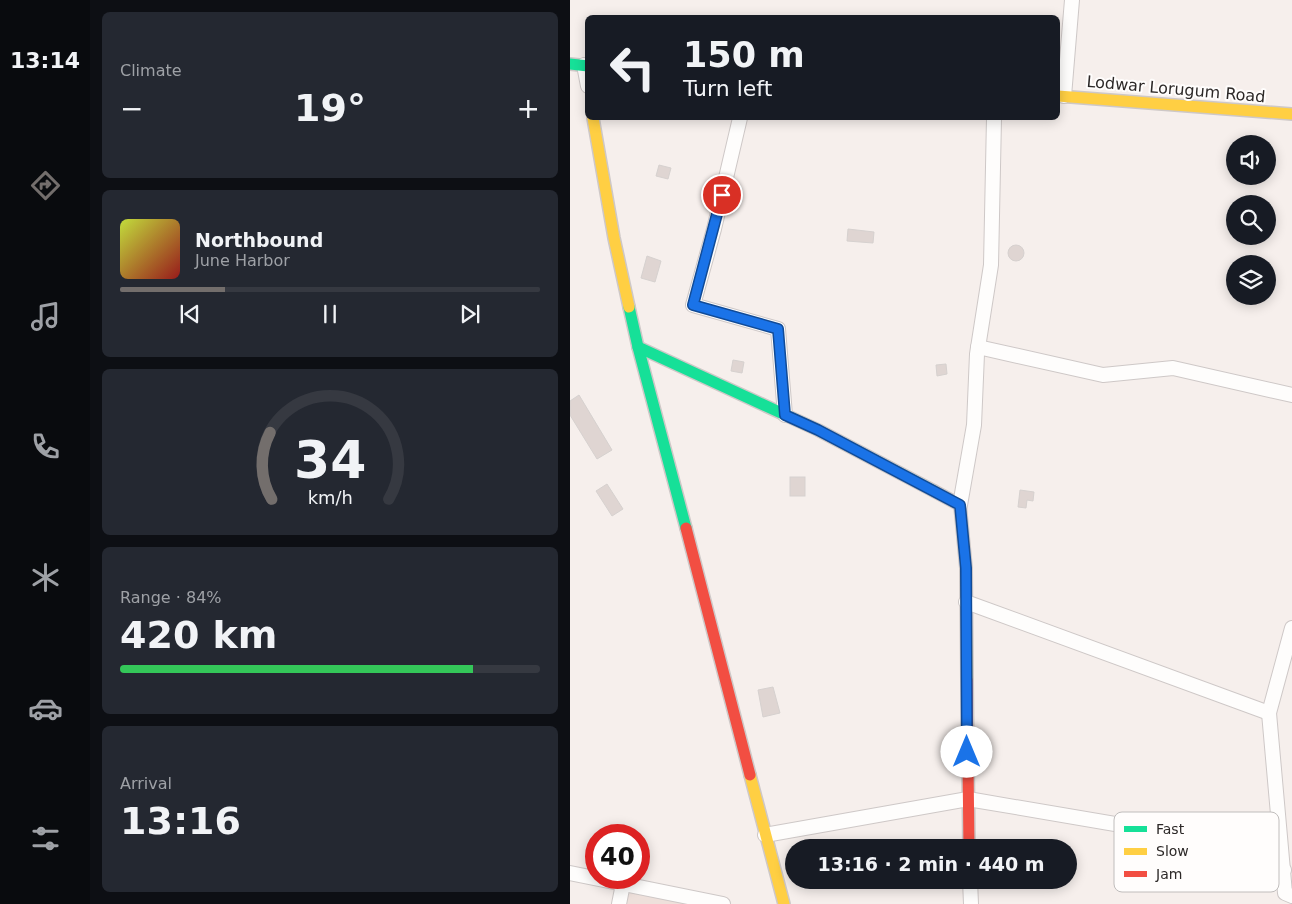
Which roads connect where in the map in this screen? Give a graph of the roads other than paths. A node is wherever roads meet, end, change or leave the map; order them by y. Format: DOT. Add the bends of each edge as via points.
graph roads {
  1 [pos="1072,0"];
  2 [pos="580,65"];
  3 [pos="585,78"];
  4 [pos="1061,96"];
  5 [pos="1292,114"];
  6 [pos="593,120"];
  7 [pos="740,120"];
  8 [pos="994,120"];
  9 [pos="638,347"];
  10 [pos="978,347"];
  11 [pos="1292,395"];
  12 [pos="785,415"];
  13 [pos="960,505"];
  14 [pos="966,602"];
  15 [pos="1292,628"];
  16 [pos="1269,713"];
  17 [pos="968,799"];
  18 [pos="1278,812"];
  19 [pos="1279,818"];
  20 [pos="1114,824"];
  21 [pos="766,835"];
  22 [pos="969,839"];
  23 [pos="1279,868"];
  24 [pos="1284,870"];
  25 [pos="570,873"];
  26 [pos="585,876"];
  27 [pos="622,889"];
  28 [pos="648,889"];
  29 [pos="970,889"];
  30 [pos="1292,896"];
  31 [pos="619,904"];
  32 [pos="723,904"];
  33 [pos="784,904"];
  34 [pos="971,904"];
  1 -- 4 [label="street"];
  2 -- 3 [label="street"];
  4 -- 5 [label="street, Lodwar Lorugum Road"];
  6 -- 9 [label="street" via="614,238"];
  7 -- 12 [label="street" via="693,305 778,329"];
  8 -- 10 [label="street" via="991,265"];
  9 -- 12 [label="street"];
  9 -- 21 [label="street"];
  10 -- 11 [label="street" via="1103,375 1173,368"];
  10 -- 13 [label="street" via="974,425"];
  12 -- 13 [label="street"];
  13 -- 14 [label="street"];
  14 -- 16 [label="street"];
  14 -- 17 [label="street"];
  15 -- 16 [label="street"];
  16 -- 18 [label="street"];
  17 -- 20 [label="street"];
  17 -- 21 [label="street"];
  17 -- 22 [label="street"];
  19 -- 24 [label="street"];
  21 -- 33 [label="street"];
  23 -- 24 [label="street"];
  24 -- 30 [label="street" via="1285,892"];
  25 -- 26 [label="street"];
  27 -- 31 [label="street"];
  28 -- 32 [label="street"];
  29 -- 34 [label="street"];
}
